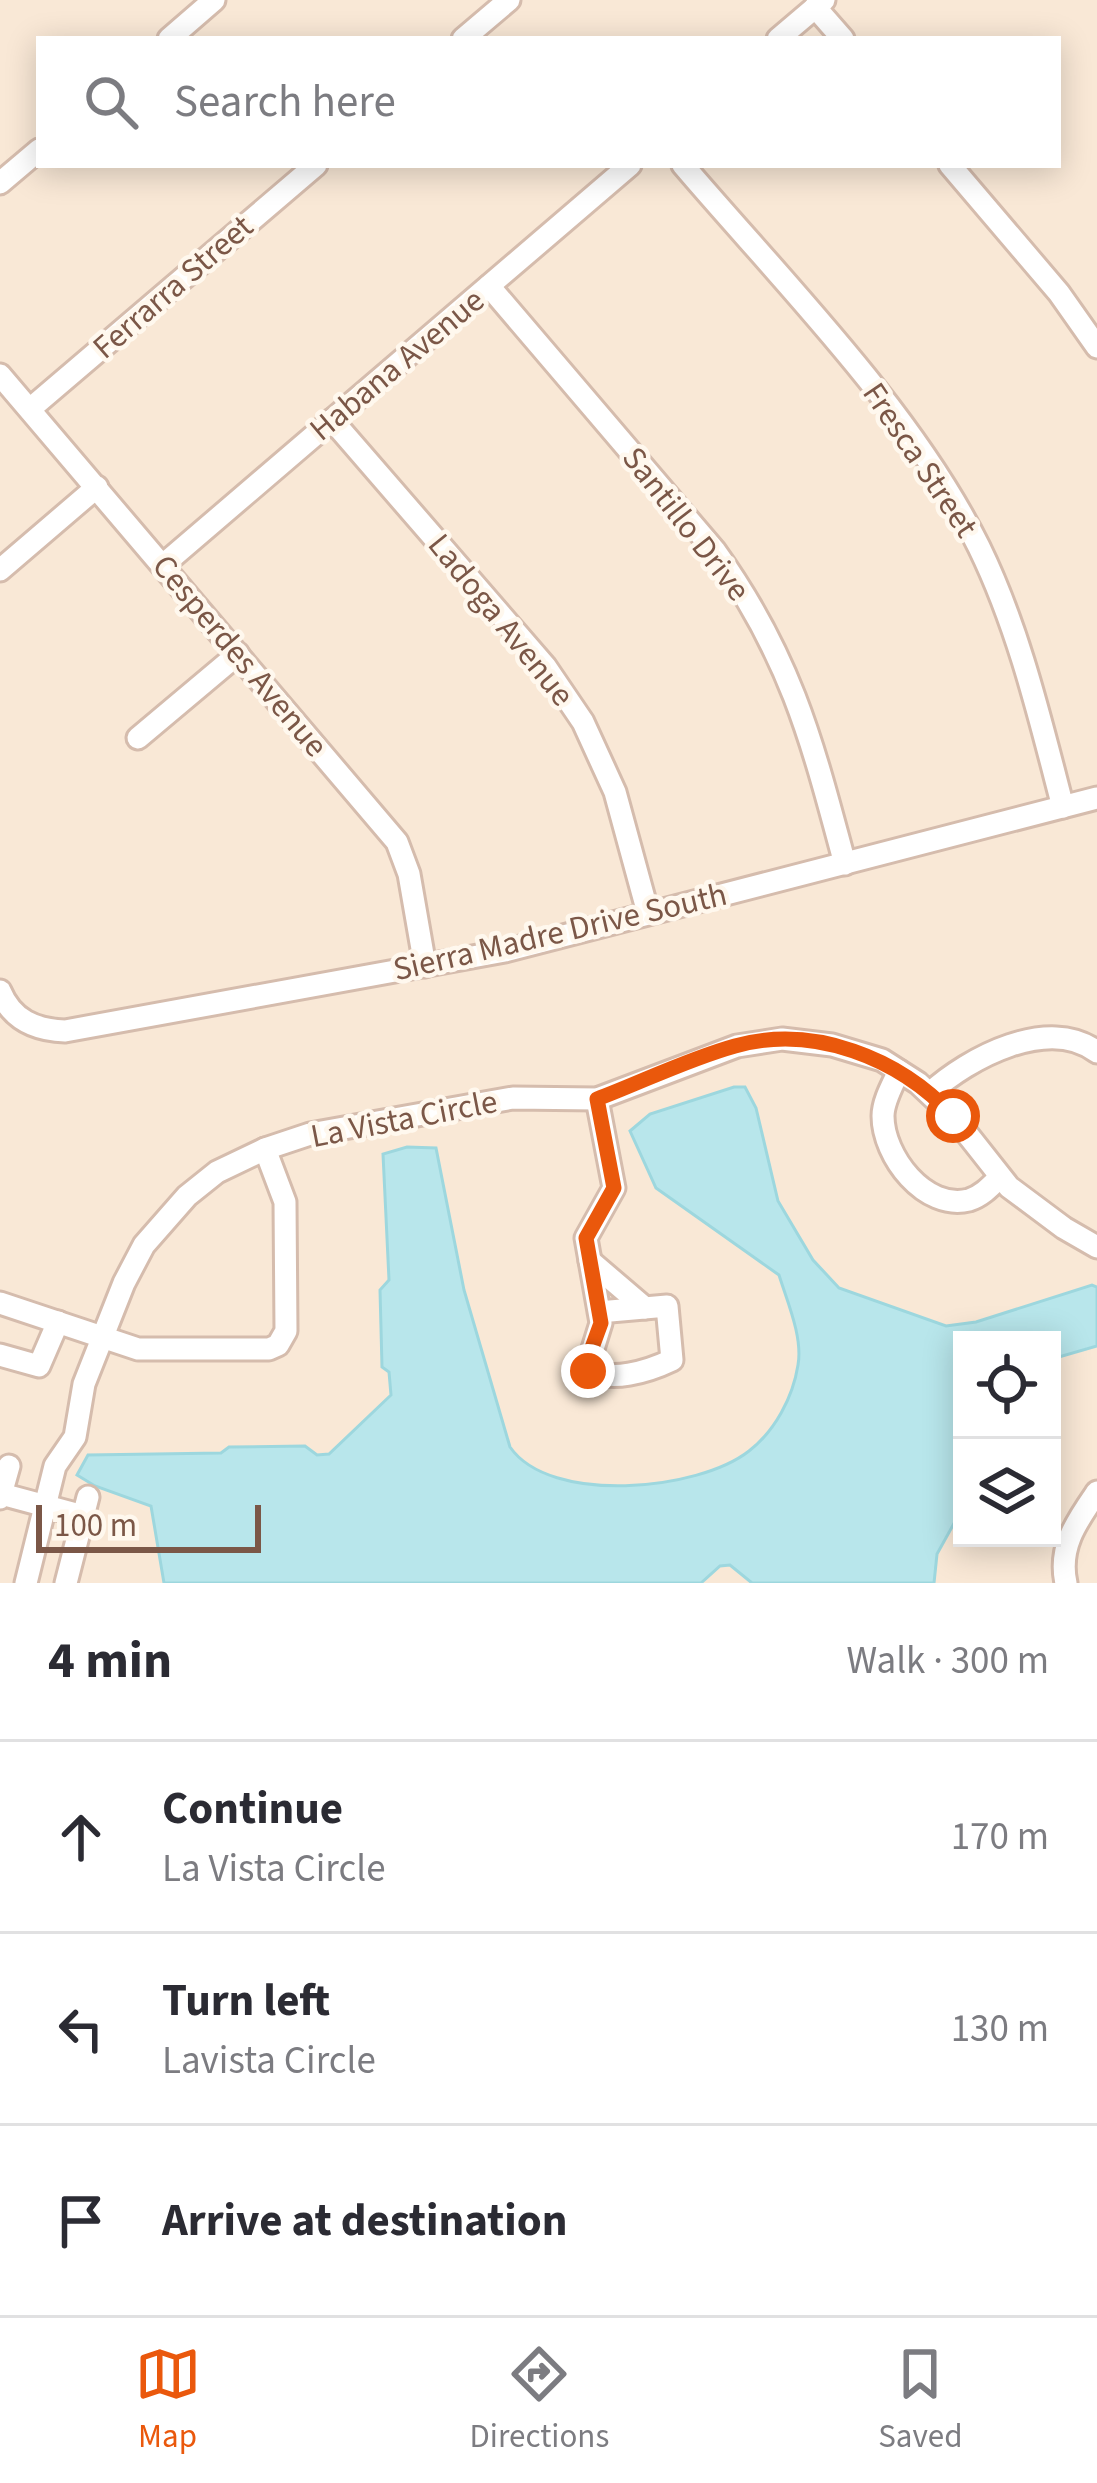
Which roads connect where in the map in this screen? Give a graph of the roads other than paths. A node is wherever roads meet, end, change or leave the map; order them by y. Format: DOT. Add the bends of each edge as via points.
graph roads {
  1 [pos="214,0"];
  2 [pos="508,0"];
  3 [pos="820,4"];
  4 [pos="172,36"];
  5 [pos="466,36"];
  6 [pos="782,36"];
  7 [pos="840,36"];
  8 [pos="36,153"];
  9 [pos="312,168"];
  10 [pos="628,168"];
  11 [pos="686,168"];
  12 [pos="953,168"];
  13 [pos="0,183"];
  14 [pos="490,286"];
  15 [pos="1097,347"];
  16 [pos="0,375"];
  17 [pos="30,409"];
  18 [pos="332,420"];
  19 [pos="97,487"];
  20 [pos="163,565"];
  21 [pos="0,570"];
  22 [pos="238,654"];
  23 [pos="138,738"];
  24 [pos="1097,798"];
  25 [pos="1063,807"];
  26 [pos="845,864"];
  27 [pos="648,913"];
  28 [pos="425,966"];
  29 [pos="0,991"];
  30 [pos="1097,1052"];
  31 [pos="899,1071"];
  32 [pos="930,1093"];
  33 [pos="597,1099"];
  34 [pos="266,1149"];
  35 [pos="1000,1177"];
  36 [pos="1097,1247"];
  37 [pos="590,1261"];
  38 [pos="0,1303"];
  39 [pos="645,1308"];
  40 [pos="599,1312"];
  41 [pos="58,1322"];
  42 [pos="103,1340"];
  43 [pos="0,1355"];
  44 [pos="9,1466"];
  45 [pos="1097,1492"];
  46 [pos="1,1496"];
  47 [pos="44,1505"];
  48 [pos="26,1583"];
  49 [pos="66,1583"];
  50 [pos="1066,1583"];
  1 -- 4 [label="street"];
  2 -- 5 [label="street"];
  3 -- 6 [label="street"];
  3 -- 7 [label="street"];
  8 -- 13 [label="street"];
  9 -- 17 [label="street, Ferrarra Street"];
  10 -- 14 [label="street, Habana Avenue"];
  11 -- 25 [label="street, Fresca Street" via="880,397 946,490 1013,629"];
  12 -- 15 [label="street"];
  14 -- 18 [label="street, Habana Avenue"];
  14 -- 26 [label="street, Santillo Drive" via="743,590 796,692"];
  16 -- 17 [label="street, Cesperdes Avenue"];
  17 -- 19 [label="street, Cesperdes Avenue"];
  18 -- 20 [label="street, Habana Avenue"];
  18 -- 27 [label="street, Ladoga Avenue" via="584,722 615,792"];
  19 -- 20 [label="street, Cesperdes Avenue"];
  19 -- 21 [label="street"];
  20 -- 22 [label="street, Cesperdes Avenue"];
  22 -- 23 [label="street"];
  22 -- 28 [label="street, Cesperdes Avenue" via="397,842"];
  24 -- 25 [label="street, Sierra Madre Drive South"];
  25 -- 26 [label="street, Sierra Madre Drive South"];
  26 -- 27 [label="street, Sierra Madre Drive South"];
  27 -- 28 [label="street, Sierra Madre Drive South"];
  28 -- 29 [label="street, Sierra Madre Drive South" via="65,1031 19,1018"];
  30 -- 32 [label="street" via="1062,1036 994,1050"];
  31 -- 32 [label="street, La Vista Circle"];
  31 -- 33 [label="street, La Vista Circle" via="832,1045 782,1039 736,1046"];
  31 -- 35 [label="street" via="882,1111 894,1158 913,1179 952,1202 982,1194"];
  32 -- 35 [label="street, La Vista Circle"];
  33 -- 34 [label="street, La Vista Circle" via="513,1098"];
  33 -- 37 [label="street" via="614,1188 586,1238"];
  34 -- 42 [label="street, La Vista Circle" via="217,1172 161,1223 133,1264"];
  34 -- 42 [label="street" via="285,1202 286,1330 278,1345 138,1349"];
  35 -- 36 [label="street, La Vista Circle"];
  37 -- 39 [label="street"];
  37 -- 40 [label="street"];
  38 -- 41 [label="street"];
  39 -- 40 [label="street"];
  39 -- 40 [label="street" via="667,1306 672,1360 608,1376 586,1364"];
  41 -- 42 [label="street"];
  41 -- 43 [label="street" via="39,1366"];
  42 -- 47 [label="street, La Vista Circle" via="84,1384 75,1437 55,1466"];
  44 -- 46 [label="street"];
  45 -- 50 [label="street" via="1063,1556"];
  46 -- 47 [label="street"];
  47 -- 48 [label="street, La Vista Circle"];
  47 -- 49 [label="street" via="86,1507"];
}
